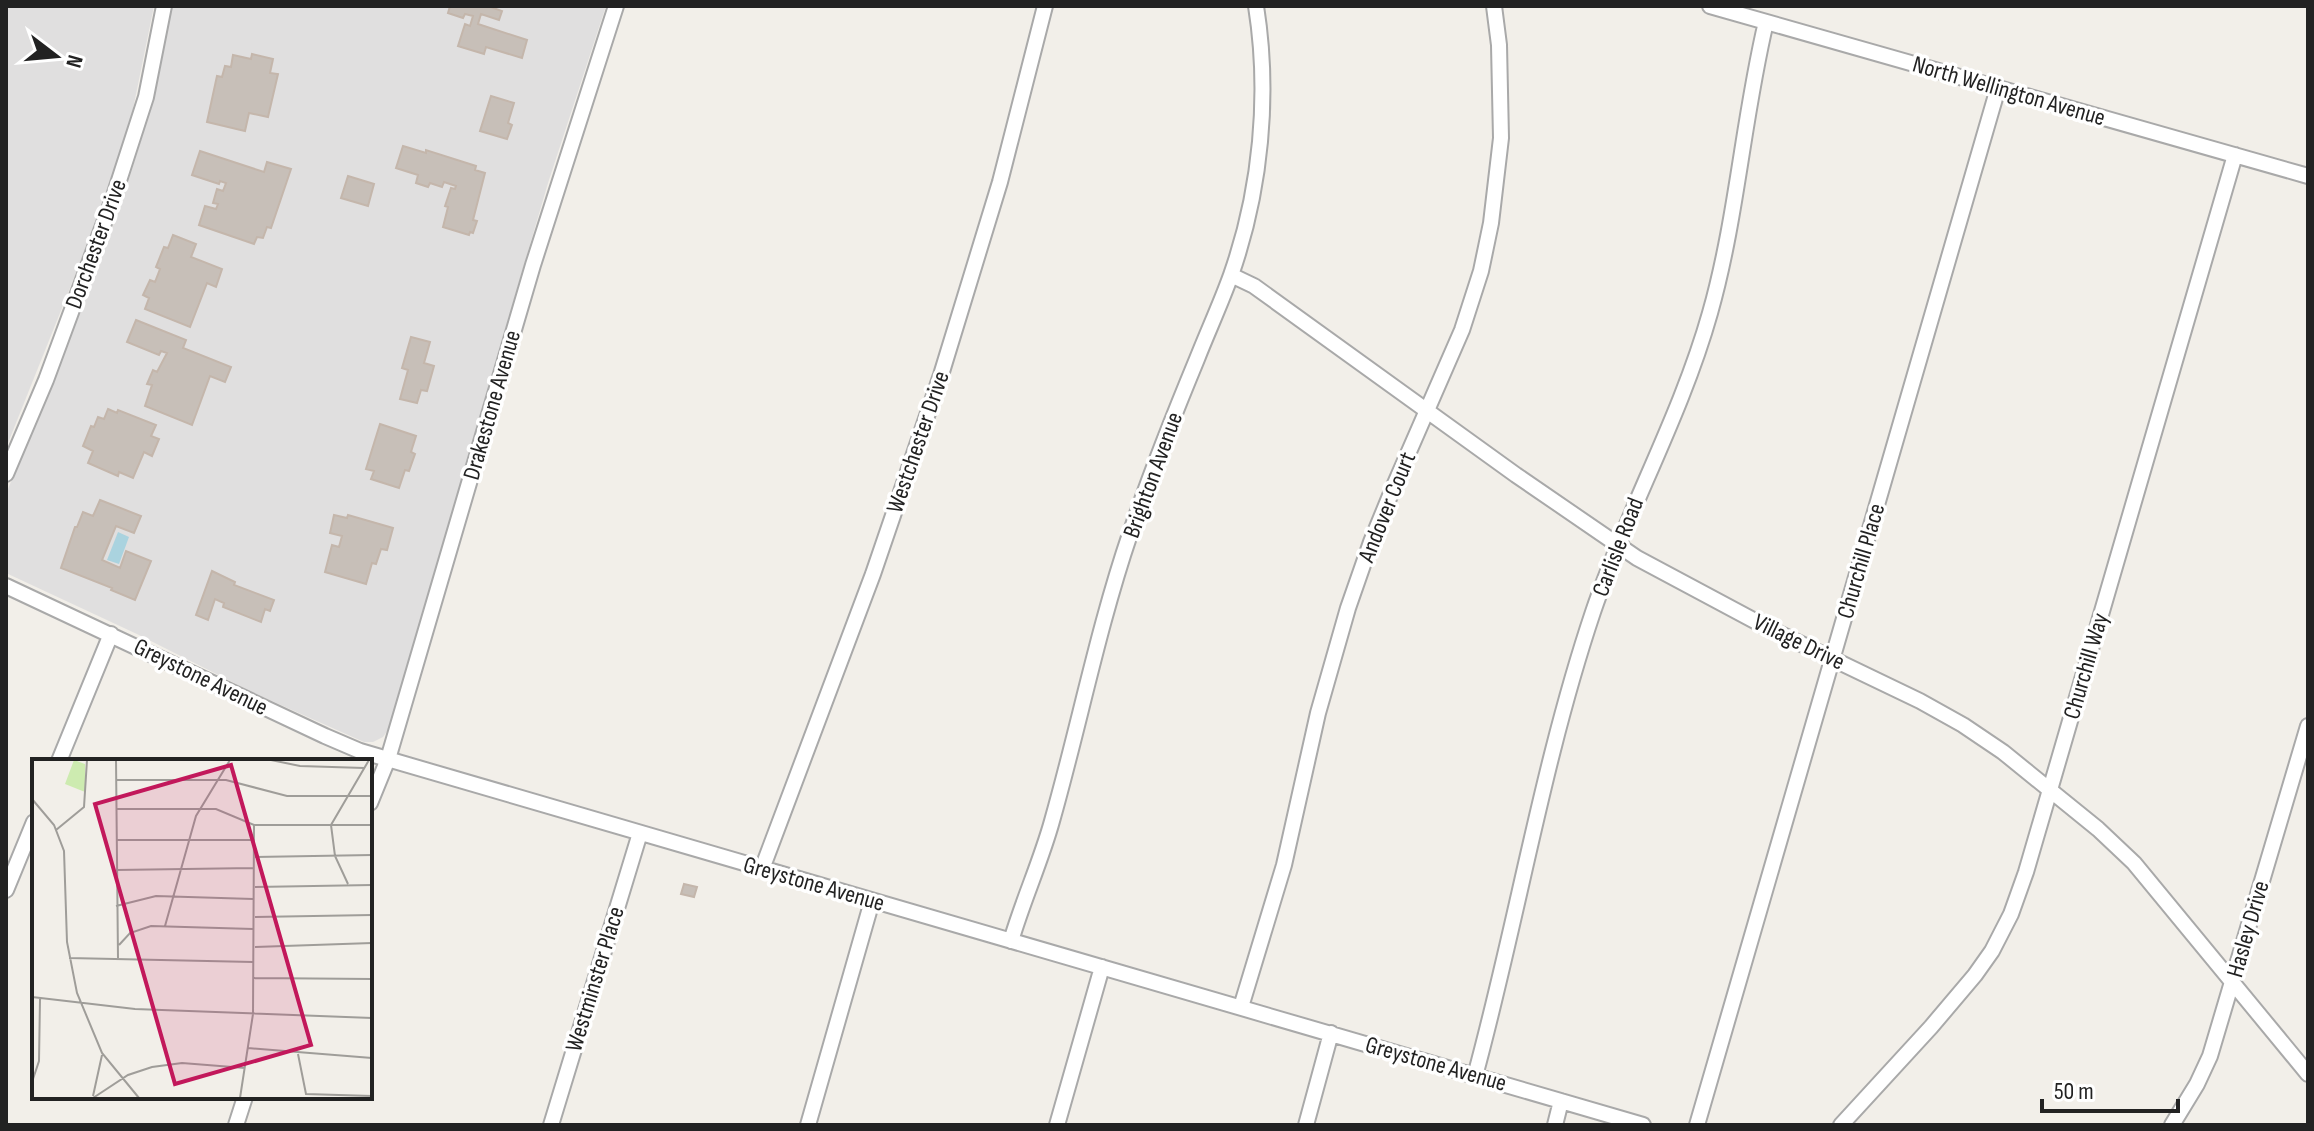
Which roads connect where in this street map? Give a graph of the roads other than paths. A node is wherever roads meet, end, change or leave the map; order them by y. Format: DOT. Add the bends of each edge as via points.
graph roads {
  1 [pos="164,6"];
  2 [pos="616,6"];
  3 [pos="1045,6"];
  4 [pos="1256,6"];
  5 [pos="1494,6"];
  6 [pos="1710,6"];
  7 [pos="1766,22"];
  8 [pos="1998,88"];
  9 [pos="2235,155"];
  10 [pos="2308,176"];
  11 [pos="1231,275"];
  12 [pos="1427,410"];
  13 [pos="6,474"];
  14 [pos="1617,545"];
  15 [pos="6,586"];
  16 [pos="111,634"];
  17 [pos="1833,658"];
  18 [pos="2308,726"];
  19 [pos="60,759"];
  20 [pos="388,759"];
  21 [pos="2050,788"];
  22 [pos="372,798"];
  23 [pos="32,827"];
  24 [pos="640,833"];
  25 [pos="762,869"];
  26 [pos="6,890"];
  27 [pos="872,901"];
  28 [pos="1011,941"];
  29 [pos="1102,967"];
  30 [pos="2233,983"];
  31 [pos="1241,1007"];
  32 [pos="1331,1033"];
  33 [pos="2308,1074"];
  34 [pos="1475,1076"];
  35 [pos="244,1099"];
  36 [pos="1561,1101"];
  37 [pos="236,1125"];
  38 [pos="551,1125"];
  39 [pos="808,1125"];
  40 [pos="1057,1125"];
  41 [pos="1306,1125"];
  42 [pos="1555,1125"];
  43 [pos="1643,1125"];
  44 [pos="1697,1125"];
  45 [pos="1841,1125"];
  46 [pos="2172,1125"];
  1 -- 13 [label="street, Dorchester Drive" via="146,97 114,196"];
  2 -- 20 [label="street, Drakestone Avenue" via="525,290"];
  3 -- 25 [label="street, Westchester Drive" via="1000,182 941,375"];
  4 -- 11 [label="street, Brighton Avenue" via="1262,78 1259,141 1252,197"];
  5 -- 12 [label="street, Andover Court" via="1501,138 1491,223 1462,330"];
  6 -- 7 [label="street, North Wellington Avenue"];
  7 -- 8 [label="street, North Wellington Avenue"];
  7 -- 14 [label="street, Carlisle Road" via="1711,312 1683,393"];
  8 -- 9 [label="street, North Wellington Avenue"];
  8 -- 17 [label="street, Churchill Place"];
  9 -- 10 [label="street, North Wellington Avenue"];
  9 -- 21 [label="street, Churchill Way"];
  11 -- 12 [label="street, Village Drive"];
  11 -- 28 [label="street, Brighton Avenue" via="1129,536 1051,824"];
  12 -- 14 [label="street, Village Drive"];
  12 -- 31 [label="street, Andover Court" via="1371,542 1337,643 1284,865"];
  14 -- 17 [label="street, Village Drive" via="1676,581"];
  14 -- 34 [label="street, Carlisle Road" via="1551,755"];
  15 -- 16 [label="street, Greystone Avenue"];
  16 -- 19 [label="street"];
  16 -- 20 [label="street, Greystone Avenue" via="325,736"];
  17 -- 21 [label="street, Village Drive" via="1963,725"];
  17 -- 44 [label="street, Churchill Place"];
  18 -- 30 [label="street, Hasley Drive"];
  20 -- 22 [label="street, Drakestone Avenue"];
  20 -- 24 [label="street, Greystone Avenue"];
  21 -- 30 [label="street, Village Drive" via="2134,863"];
  21 -- 45 [label="street, Churchill Way" via="2026,872 1992,951"];
  23 -- 26 [label="street"];
  24 -- 25 [label="street, Greystone Avenue"];
  24 -- 38 [label="street, Westminster Place"];
  25 -- 27 [label="street, Greystone Avenue"];
  27 -- 28 [label="street, Greystone Avenue"];
  27 -- 39 [label="street"];
  28 -- 29 [label="street, Greystone Avenue"];
  29 -- 31 [label="street, Greystone Avenue"];
  29 -- 40 [label="street"];
  30 -- 33 [label="street, Village Drive"];
  30 -- 46 [label="street, Hasley Drive" via="2210,1056"];
  31 -- 32 [label="street, Greystone Avenue"];
  32 -- 34 [label="street, Greystone Avenue"];
  32 -- 41 [label="street"];
  34 -- 36 [label="street, Greystone Avenue"];
  35 -- 37 [label="street"];
  36 -- 42 [label="street"];
  36 -- 43 [label="street, Greystone Avenue"];
}
